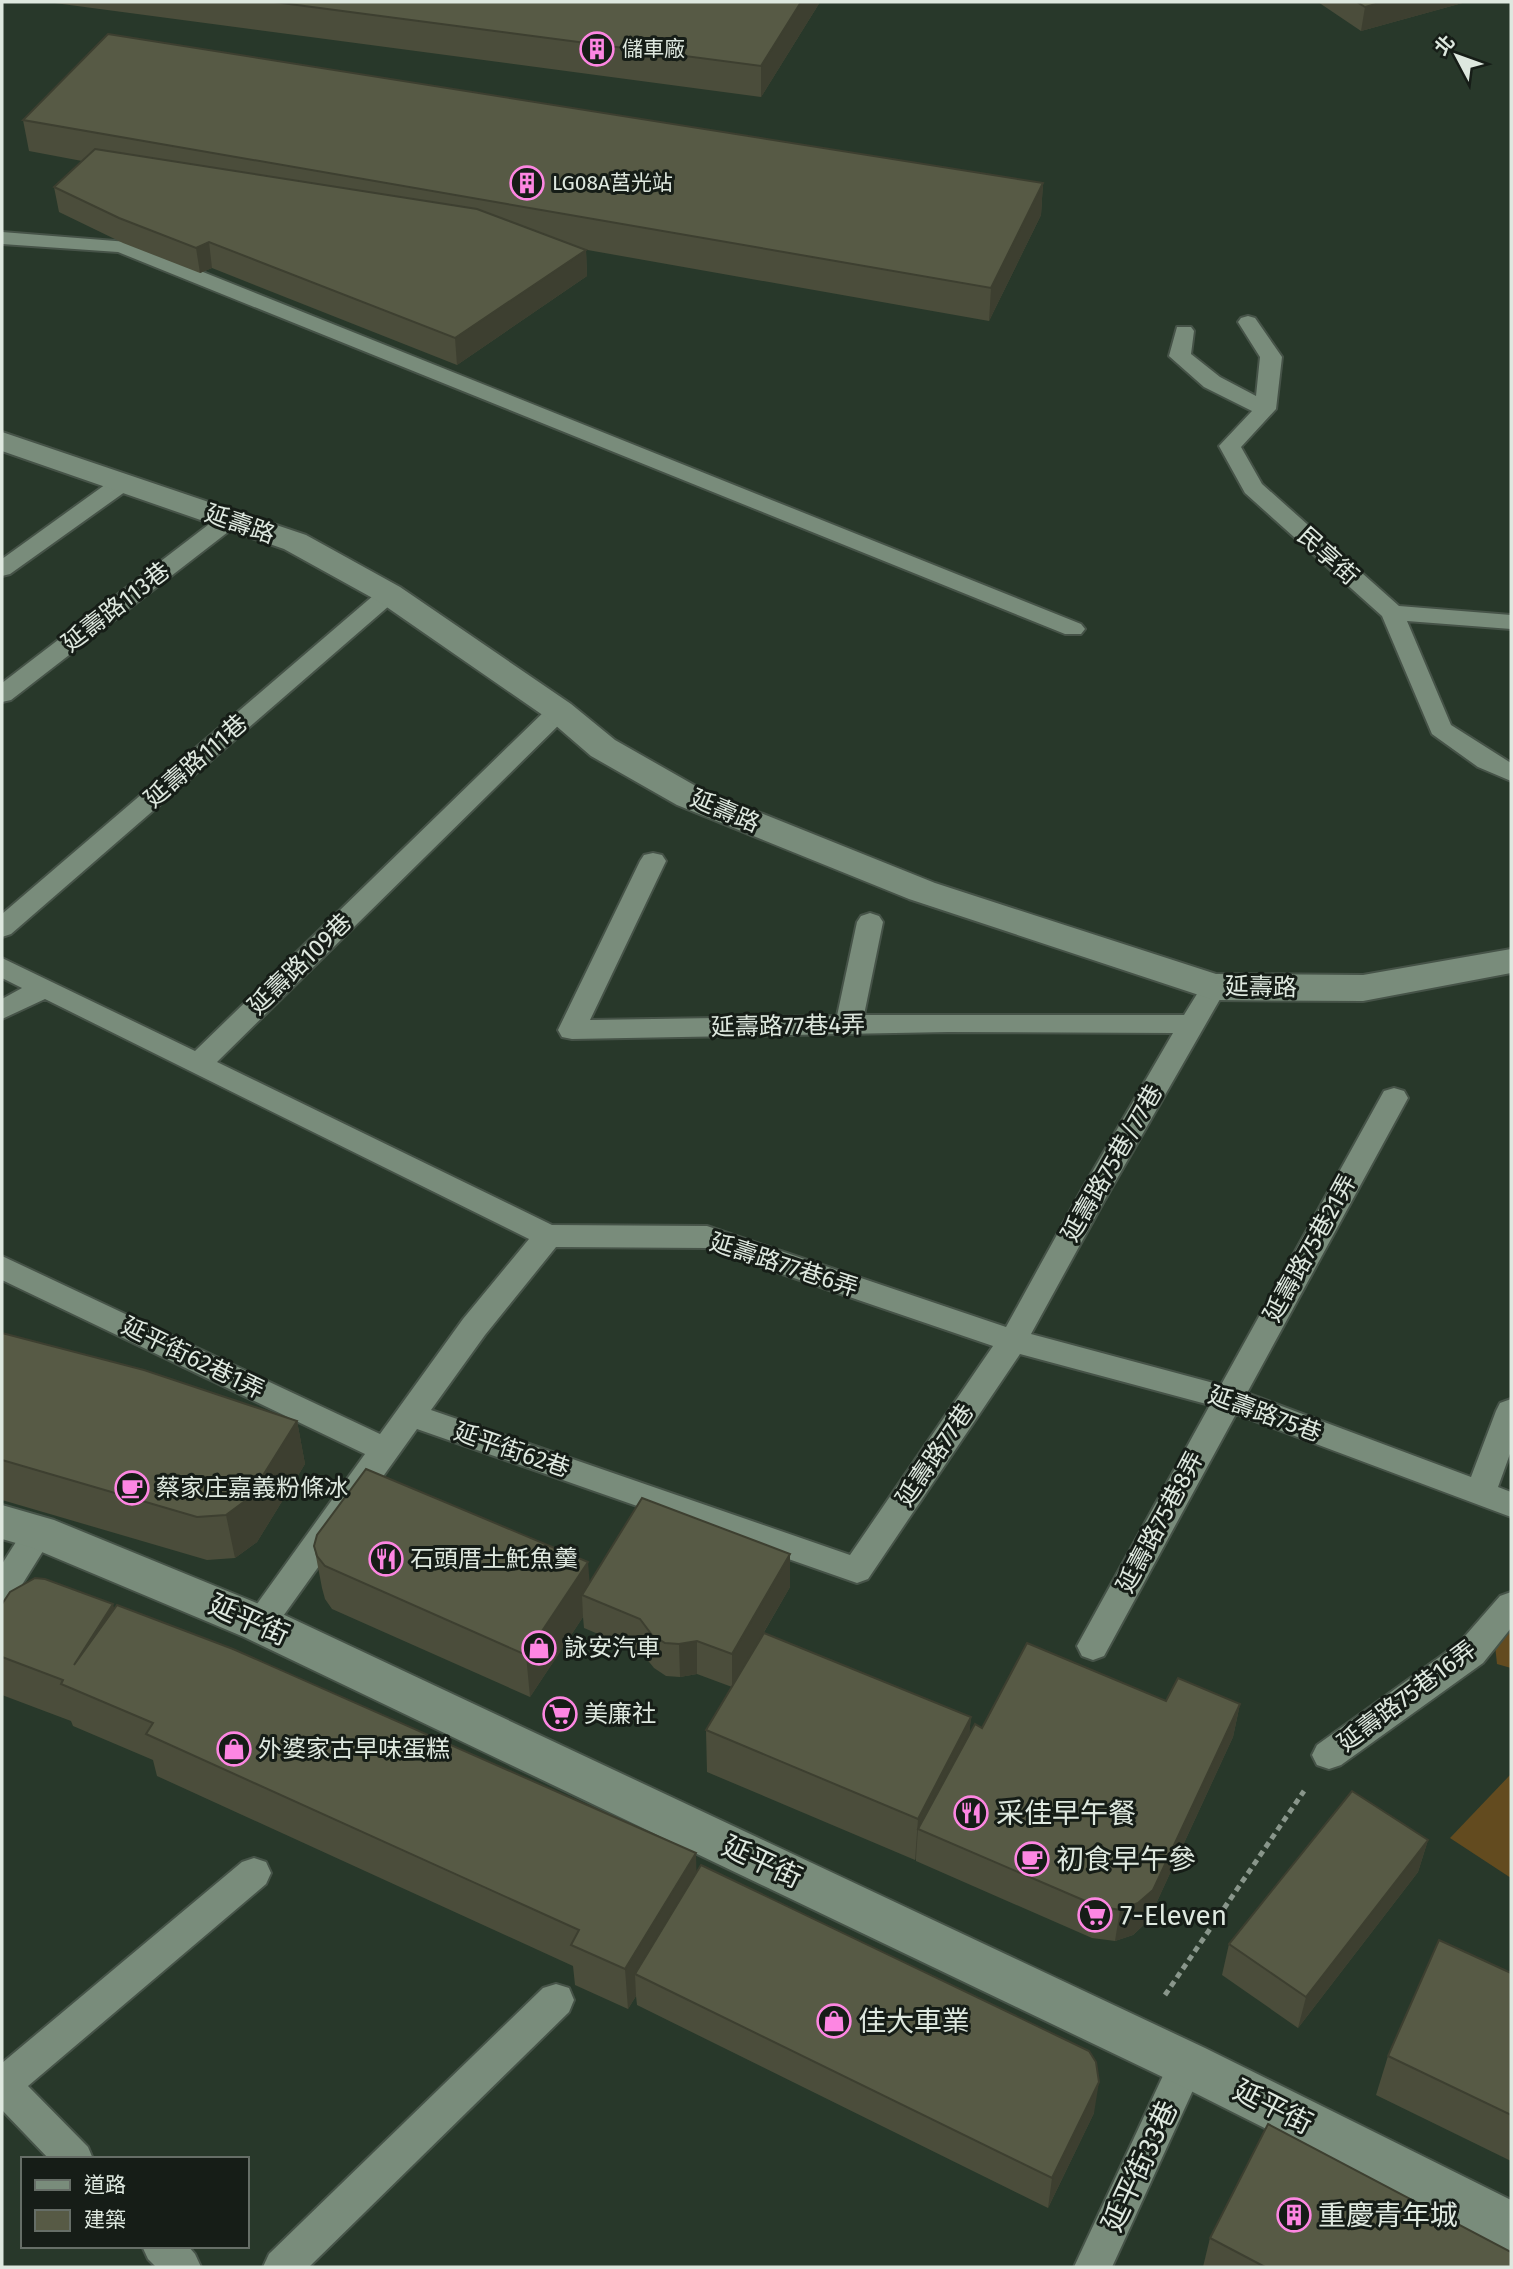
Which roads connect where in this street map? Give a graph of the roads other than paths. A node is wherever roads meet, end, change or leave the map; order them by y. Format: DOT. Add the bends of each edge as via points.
graph roads {
  1 [pos="2,238"];
  2 [pos="1248,322"];
  3 [pos="1184,331"];
  4 [pos="1265,410"];
  5 [pos="2,441"];
  6 [pos="121,484"];
  7 [pos="229,520"];
  8 [pos="2,569"];
  9 [pos="390,594"];
  10 [pos="1392,613"];
  11 [pos="1511,622"];
  12 [pos="1073,629"];
  13 [pos="2,695"];
  14 [pos="559,712"];
  15 [pos="1511,772"];
  16 [pos="653,861"];
  17 [pos="870,922"];
  18 [pos="2,928"];
  19 [pos="1511,961"];
  20 [pos="2,967"];
  21 [pos="1214,986"];
  22 [pos="43,989"];
  23 [pos="2,1010"];
  24 [pos="1193,1024"];
  25 [pos="848,1025"];
  26 [pos="198,1064"];
  27 [pos="1394,1098"];
  28 [pos="548,1236"];
  29 [pos="2,1266"];
  30 [pos="1013,1341"];
  31 [pos="1227,1398"];
  32 [pos="1511,1410"];
  33 [pos="411,1415"];
  34 [pos="385,1450"];
  35 [pos="1479,1493"];
  36 [pos="1511,1505"];
  37 [pos="21,1527"];
  38 [pos="857,1570"];
  39 [pos="2,1590"];
  40 [pos="1511,1605"];
  41 [pos="260,1624"];
  42 [pos="1093,1646"];
  43 [pos="1329,1755"];
  44 [pos="254,1873"];
  45 [pos="556,2000"];
  46 [pos="1187,2064"];
  47 [pos="2,2085"];
  48 [pos="73,2157"];
  49 [pos="1511,2227"];
  50 [pos="163,2248"];
  51 [pos="182,2267"];
  52 [pos="282,2267"];
  53 [pos="1093,2267"];
  1 -- 12 [label="lane" via="121,246"];
  2 -- 4 [label="lane" via="1271,357"];
  3 -- 4 [label="lane" via="1180,356 1212,382"];
  4 -- 10 [label="lane, 民享街" via="1230,446 1253,488"];
  5 -- 6 [label="street, 延壽路"];
  6 -- 7 [label="street, 延壽路"];
  6 -- 8 [label="lane"];
  7 -- 9 [label="street, 延壽路" via="295,542"];
  7 -- 13 [label="lane, 延壽路113巷"];
  9 -- 14 [label="street, 延壽路"];
  9 -- 18 [label="lane, 延壽路111巷"];
  10 -- 11 [label="lane"];
  10 -- 15 [label="lane, 民享街" via="1441,729"];
  14 -- 21 [label="street, 延壽路" via="603,748 689,797 922,891"];
  14 -- 26 [label="lane, 延壽路109巷"];
  16 -- 25 [label="lane, 延壽路77巷4弄" via="572,1030"];
  17 -- 25 [label="lane"];
  19 -- 21 [label="street, 延壽路" via="1363,988"];
  20 -- 22 [label="lane"];
  21 -- 24 [label="lane, 延壽路75巷/77巷"];
  22 -- 23 [label="lane"];
  22 -- 26 [label="lane"];
  24 -- 25 [label="lane, 延壽路77巷4弄"];
  24 -- 30 [label="lane, 延壽路75巷/77巷"];
  26 -- 28 [label="lane, 延壽路77巷6弄"];
  27 -- 31 [label="lane, 延壽路75巷21弄"];
  28 -- 30 [label="lane, 延壽路77巷6弄" via="707,1237"];
  28 -- 33 [label="lane" via="474,1326"];
  29 -- 34 [label="lane, 延平街62巷1弄"];
  30 -- 31 [label="lane, 延壽路75巷"];
  30 -- 38 [label="lane, 延壽路77巷"];
  31 -- 35 [label="lane, 延壽路75巷"];
  31 -- 42 [label="lane, 延壽路75巷8弄"];
  32 -- 35 [label="lane"];
  33 -- 34 [label="lane"];
  33 -- 38 [label="lane, 延平街62巷"];
  34 -- 41 [label="lane"];
  35 -- 36 [label="lane, 延壽路75巷"];
  37 -- 39 [label="lane"];
  37 -- 41 [label="street, 延平街"];
  40 -- 43 [label="lane, 延壽路75巷16弄" via="1471,1653"];
  41 -- 46 [label="street, 延平街"];
  44 -- 47 [label="lane"];
  45 -- 52 [label="lane"];
  46 -- 49 [label="street, 延平街"];
  46 -- 53 [label="lane, 延平街33巷"];
  47 -- 48 [label="lane"];
  50 -- 51 [label="lane"];
}
